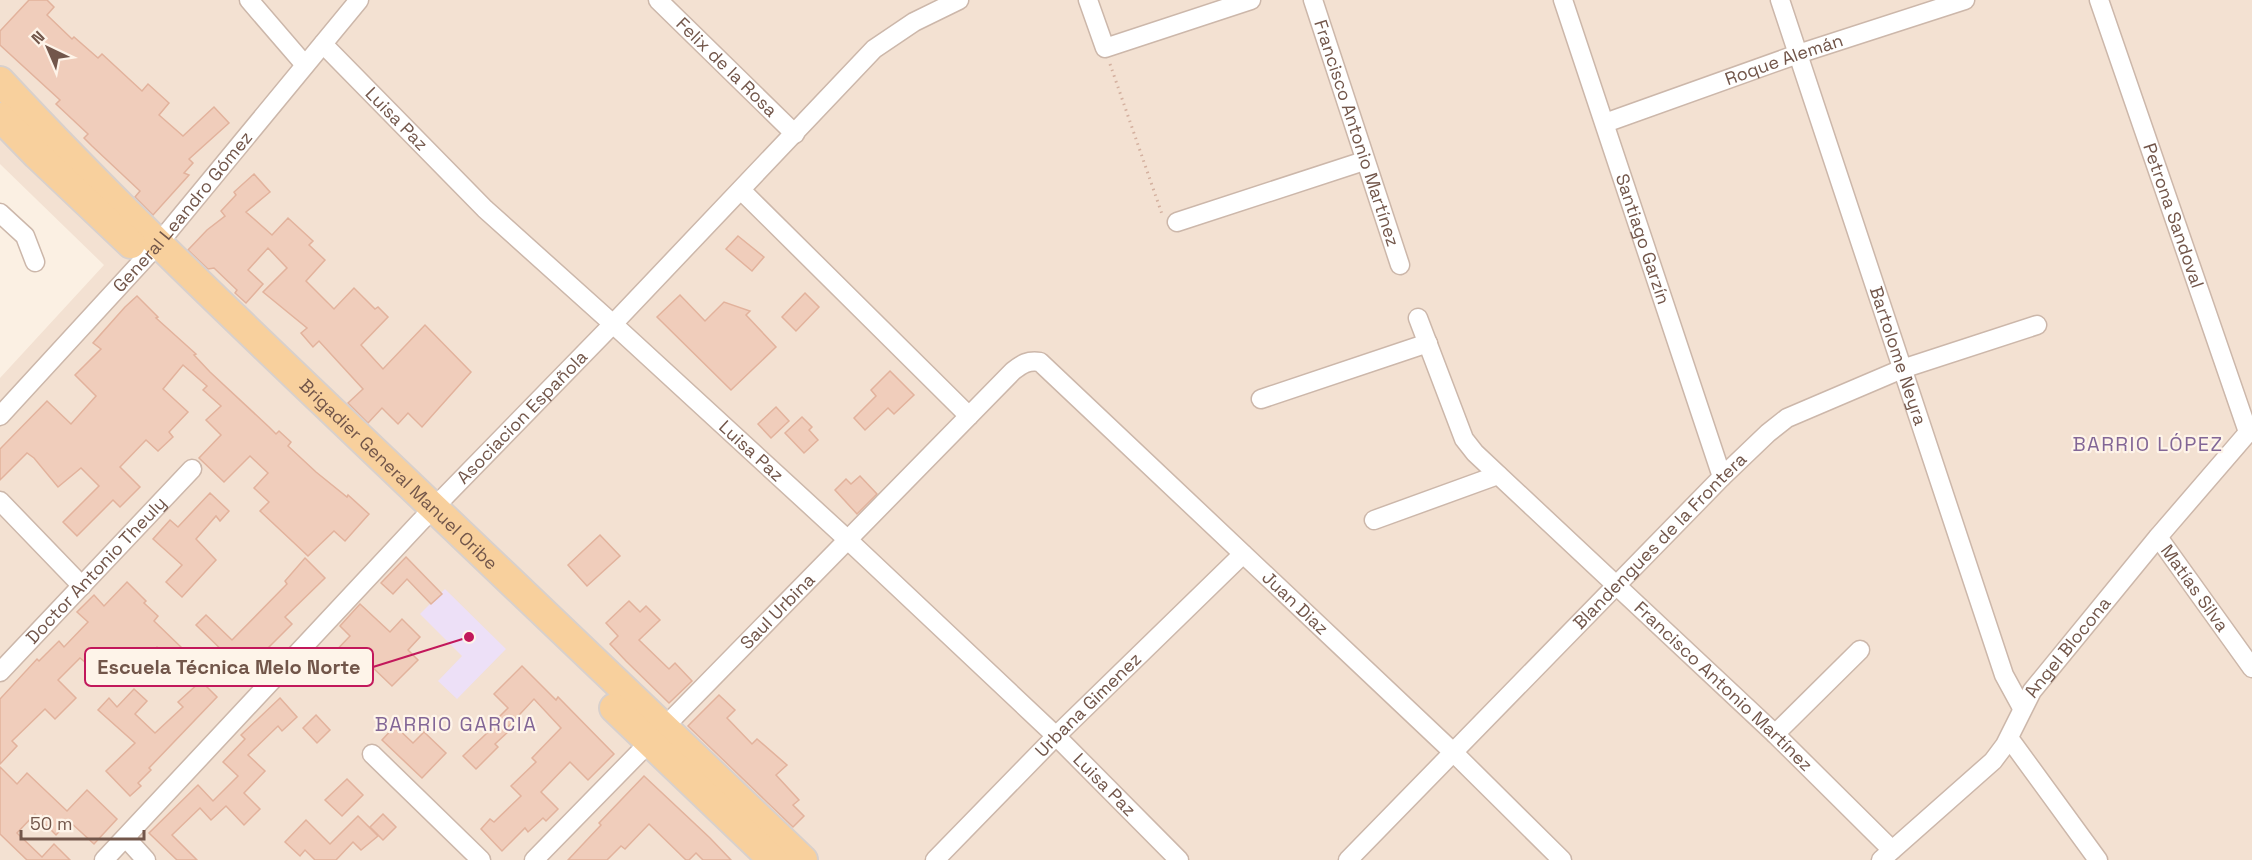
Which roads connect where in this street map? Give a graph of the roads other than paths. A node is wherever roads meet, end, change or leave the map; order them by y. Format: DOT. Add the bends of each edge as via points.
graph roads {
  1 [pos="249,0"];
  2 [pos="359,0"];
  3 [pos="658,0"];
  4 [pos="959,0"];
  5 [pos="1088,0"];
  6 [pos="1251,0"];
  7 [pos="1312,0"];
  8 [pos="1563,0"];
  9 [pos="1780,0"];
  10 [pos="1965,0"];
  11 [pos="2099,0"];
  12 [pos="323,44"];
  13 [pos="1798,54"];
  14 [pos="305,65"];
  15 [pos="0,81"];
  16 [pos="0,117"];
  17 [pos="1605,123"];
  18 [pos="795,134"];
  19 [pos="1365,161"];
  20 [pos="741,190"];
  21 [pos="0,213"];
  22 [pos="1177,222"];
  23 [pos="152,251"];
  24 [pos="35,262"];
  25 [pos="1400,265"];
  26 [pos="1418,318"];
  27 [pos="613,324"];
  28 [pos="2037,325"];
  29 [pos="1428,344"];
  30 [pos="1023,363"];
  31 [pos="1902,369"];
  32 [pos="1261,399"];
  33 [pos="0,416"];
  34 [pos="969,416"];
  35 [pos="2250,430"];
  36 [pos="192,469"];
  37 [pos="1498,475"];
  38 [pos="1722,477"];
  39 [pos="0,501"];
  40 [pos="426,515"];
  41 [pos="1374,520"];
  42 [pos="2158,537"];
  43 [pos="848,540"];
  44 [pos="1243,554"];
  45 [pos="1617,585"];
  46 [pos="82,586"];
  47 [pos="1860,650"];
  48 [pos="2252,668"];
  49 [pos="0,672"];
  50 [pos="2022,708"];
  51 [pos="1775,734"];
  52 [pos="657,736"];
  53 [pos="1056,736"];
  54 [pos="2009,738"];
  55 [pos="1454,753"];
  56 [pos="372,754"];
  57 [pos="126,838"];
  58 [pos="1887,855"];
  59 [pos="104,860"];
  60 [pos="146,860"];
  61 [pos="481,860"];
  62 [pos="534,860"];
  63 [pos="773,860"];
  64 [pos="802,860"];
  65 [pos="935,860"];
  66 [pos="1179,860"];
  67 [pos="1347,860"];
  68 [pos="1562,860"];
  69 [pos="2098,860"];
  1 -- 14 [label="street"];
  2 -- 12 [label="street, General Leandro Gómez"];
  3 -- 18 [label="street, Felix de la Rosa"];
  4 -- 18 [label="street, Asociacion Española" via="914,22 874,49"];
  5 -- 6 [label="street" via="1105,48"];
  7 -- 19 [label="street, Francisco Antonio Martínez"];
  8 -- 17 [label="street, Santiago Garzín"];
  9 -- 13 [label="street, Bartolome Neyra"];
  10 -- 13 [label="street, Roque Alemán"];
  11 -- 35 [label="street, Petrona Sandoval"];
  12 -- 14 [label="street, General Leandro Gómez"];
  12 -- 27 [label="street, Luisa Paz" via="485,209"];
  13 -- 17 [label="street, Roque Alemán"];
  13 -- 31 [label="street, Bartolome Neyra"];
  14 -- 23 [label="street, General Leandro Gómez"];
  15 -- 23 [label="main road, Brigadier General Manuel Oribe"];
  16 -- 23 [label="main road, Brigadier General Manuel Oribe" via="37,155"];
  17 -- 38 [label="street, Santiago Garzín"];
  18 -- 20 [label="street, Asociacion Española"];
  19 -- 22 [label="street"];
  19 -- 25 [label="street, Francisco Antonio Martínez"];
  20 -- 27 [label="street, Asociacion Española"];
  20 -- 34 [label="street"];
  21 -- 24 [label="street" via="25,236"];
  23 -- 33 [label="street, General Leandro Gómez"];
  23 -- 40 [label="main road, Brigadier General Manuel Oribe"];
  26 -- 29 [label="street, Francisco Antonio Martínez"];
  27 -- 40 [label="street, Asociacion Española"];
  27 -- 43 [label="street, Luisa Paz"];
  28 -- 31 [label="street, Blandengues de la Frontera"];
  29 -- 32 [label="street"];
  29 -- 37 [label="street, Francisco Antonio Martínez" via="1464,439"];
  30 -- 34 [label="street, Saul Urbina"];
  30 -- 44 [label="street, Juan Diaz" via="1040,362"];
  31 -- 38 [label="street, Blandengues de la Frontera" via="1787,418"];
  31 -- 50 [label="street, Bartolome Neyra" via="2004,675"];
  34 -- 43 [label="street, Saul Urbina"];
  35 -- 42 [label="street, Angel Blocona"];
  36 -- 46 [label="street, Doctor Antonio Theuly"];
  37 -- 41 [label="street"];
  37 -- 45 [label="street, Francisco Antonio Martínez"];
  38 -- 45 [label="street, Blandengues de la Frontera"];
  39 -- 46 [label="street"];
  40 -- 52 [label="main road, Brigadier General Manuel Oribe"];
  40 -- 57 [label="street, Asociacion Española"];
  42 -- 48 [label="street, Matías Silva"];
  42 -- 50 [label="street, Angel Blocona"];
  43 -- 52 [label="street, Saul Urbina"];
  43 -- 53 [label="street, Luisa Paz"];
  44 -- 53 [label="street, Urbana Gimenez"];
  44 -- 55 [label="street, Juan Diaz"];
  45 -- 51 [label="street, Francisco Antonio Martínez"];
  45 -- 55 [label="street, Blandengues de la Frontera"];
  46 -- 49 [label="street, Doctor Antonio Theuly"];
  47 -- 51 [label="street"];
  50 -- 54 [label="street, Angel Blocona"];
  51 -- 58 [label="street, Francisco Antonio Martínez"];
  52 -- 62 [label="street, Saul Urbina"];
  52 -- 63 [label="main road, Brigadier General Manuel Oribe"];
  52 -- 64 [label="main road, Brigadier General Manuel Oribe"];
  53 -- 65 [label="street, Urbana Gimenez"];
  53 -- 66 [label="street, Luisa Paz"];
  54 -- 58 [label="street, Angel Blocona" via="1993,761"];
  54 -- 69 [label="street"];
  55 -- 67 [label="street, Blandengues de la Frontera"];
  55 -- 68 [label="street, Juan Diaz"];
  56 -- 61 [label="street"];
  57 -- 59 [label="street, Asociacion Española"];
  57 -- 60 [label="street"];
}
